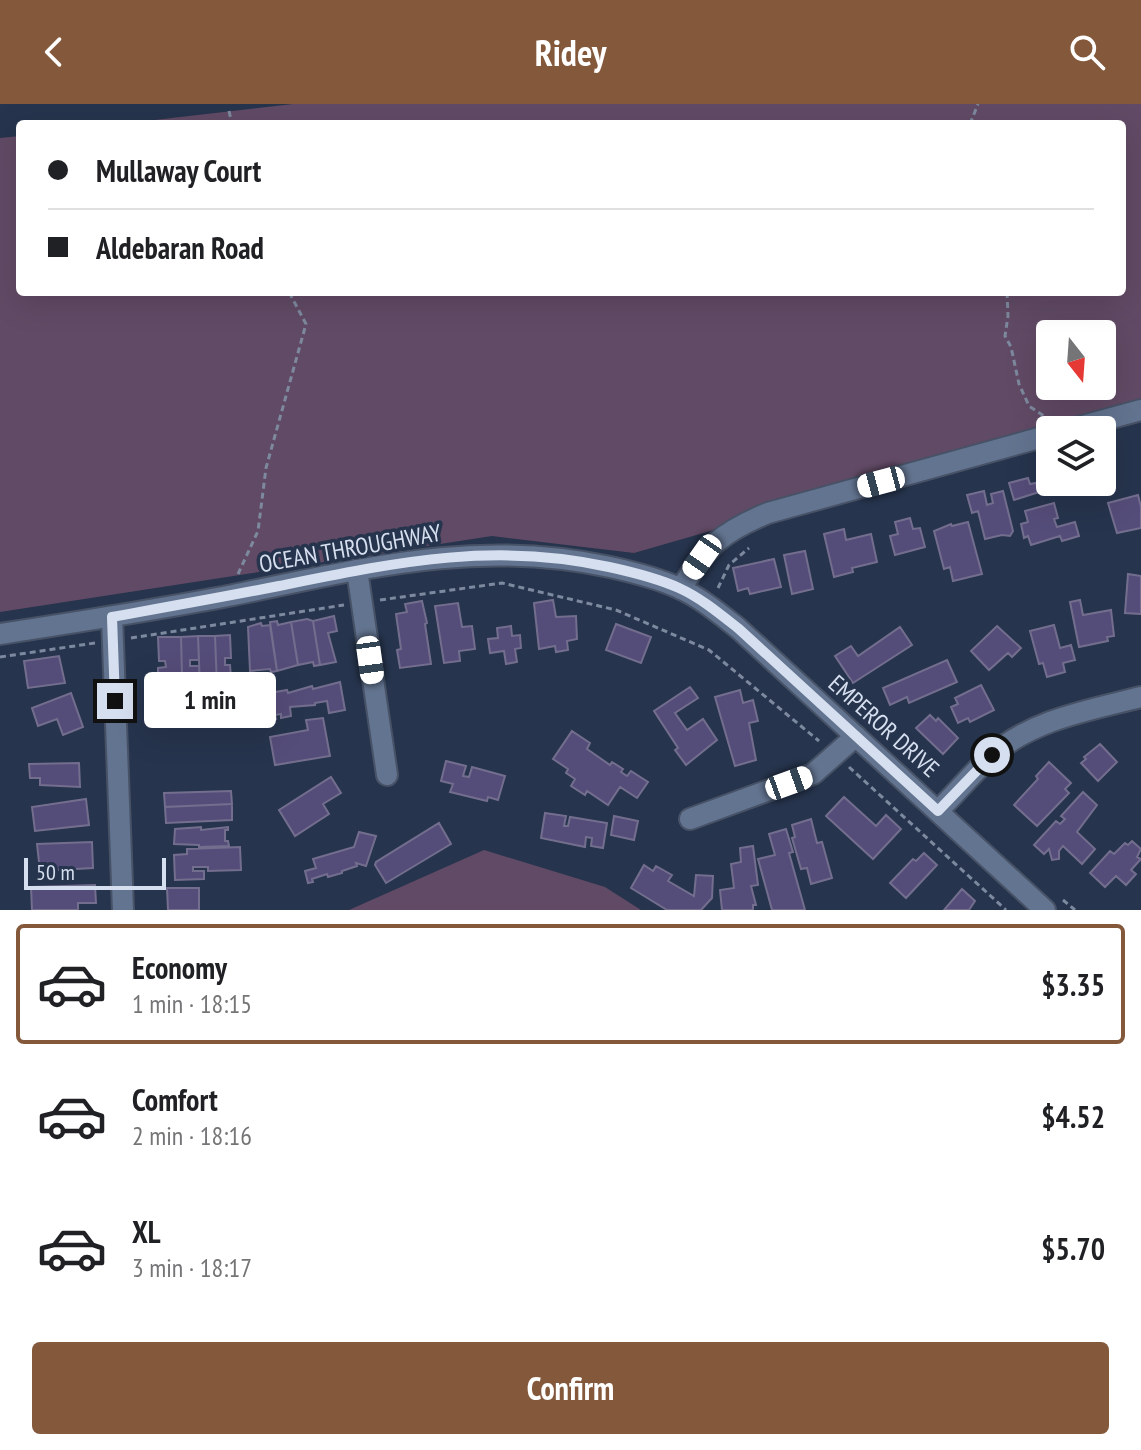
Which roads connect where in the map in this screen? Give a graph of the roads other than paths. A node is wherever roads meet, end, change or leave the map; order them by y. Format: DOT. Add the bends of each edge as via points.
graph roads {
  1 [pos="1141,410"];
  2 [pos="1114,416"];
  3 [pos="1036,435"];
  4 [pos="357,570"];
  5 [pos="681,589"];
  6 [pos="112,617"];
  7 [pos="0,634"];
  8 [pos="1141,697"];
  9 [pos="856,736"];
  10 [pos="387,775"];
  11 [pos="938,811"];
  12 [pos="690,819"];
  13 [pos="123,910"];
  14 [pos="1045,910"];
  1 -- 2 [label="street"];
  3 -- 5 [label="street" via="738,525 702,557"];
  4 -- 5 [label="street, OCEAN THROUGHWAY" via="514,554 577,560"];
  4 -- 6 [label="street, OCEAN THROUGHWAY"];
  4 -- 10 [label="street"];
  5 -- 9 [label="street, EMPEROR DRIVE" via="739,629"];
  6 -- 7 [label="street, OCEAN THROUGHWAY"];
  6 -- 13 [label="street"];
  8 -- 11 [label="street" via="1032,729 992,755"];
  9 -- 11 [label="street, EMPEROR DRIVE"];
  9 -- 12 [label="street" via="813,774"];
  11 -- 14 [label="street, EMPEROR DRIVE"];
}
